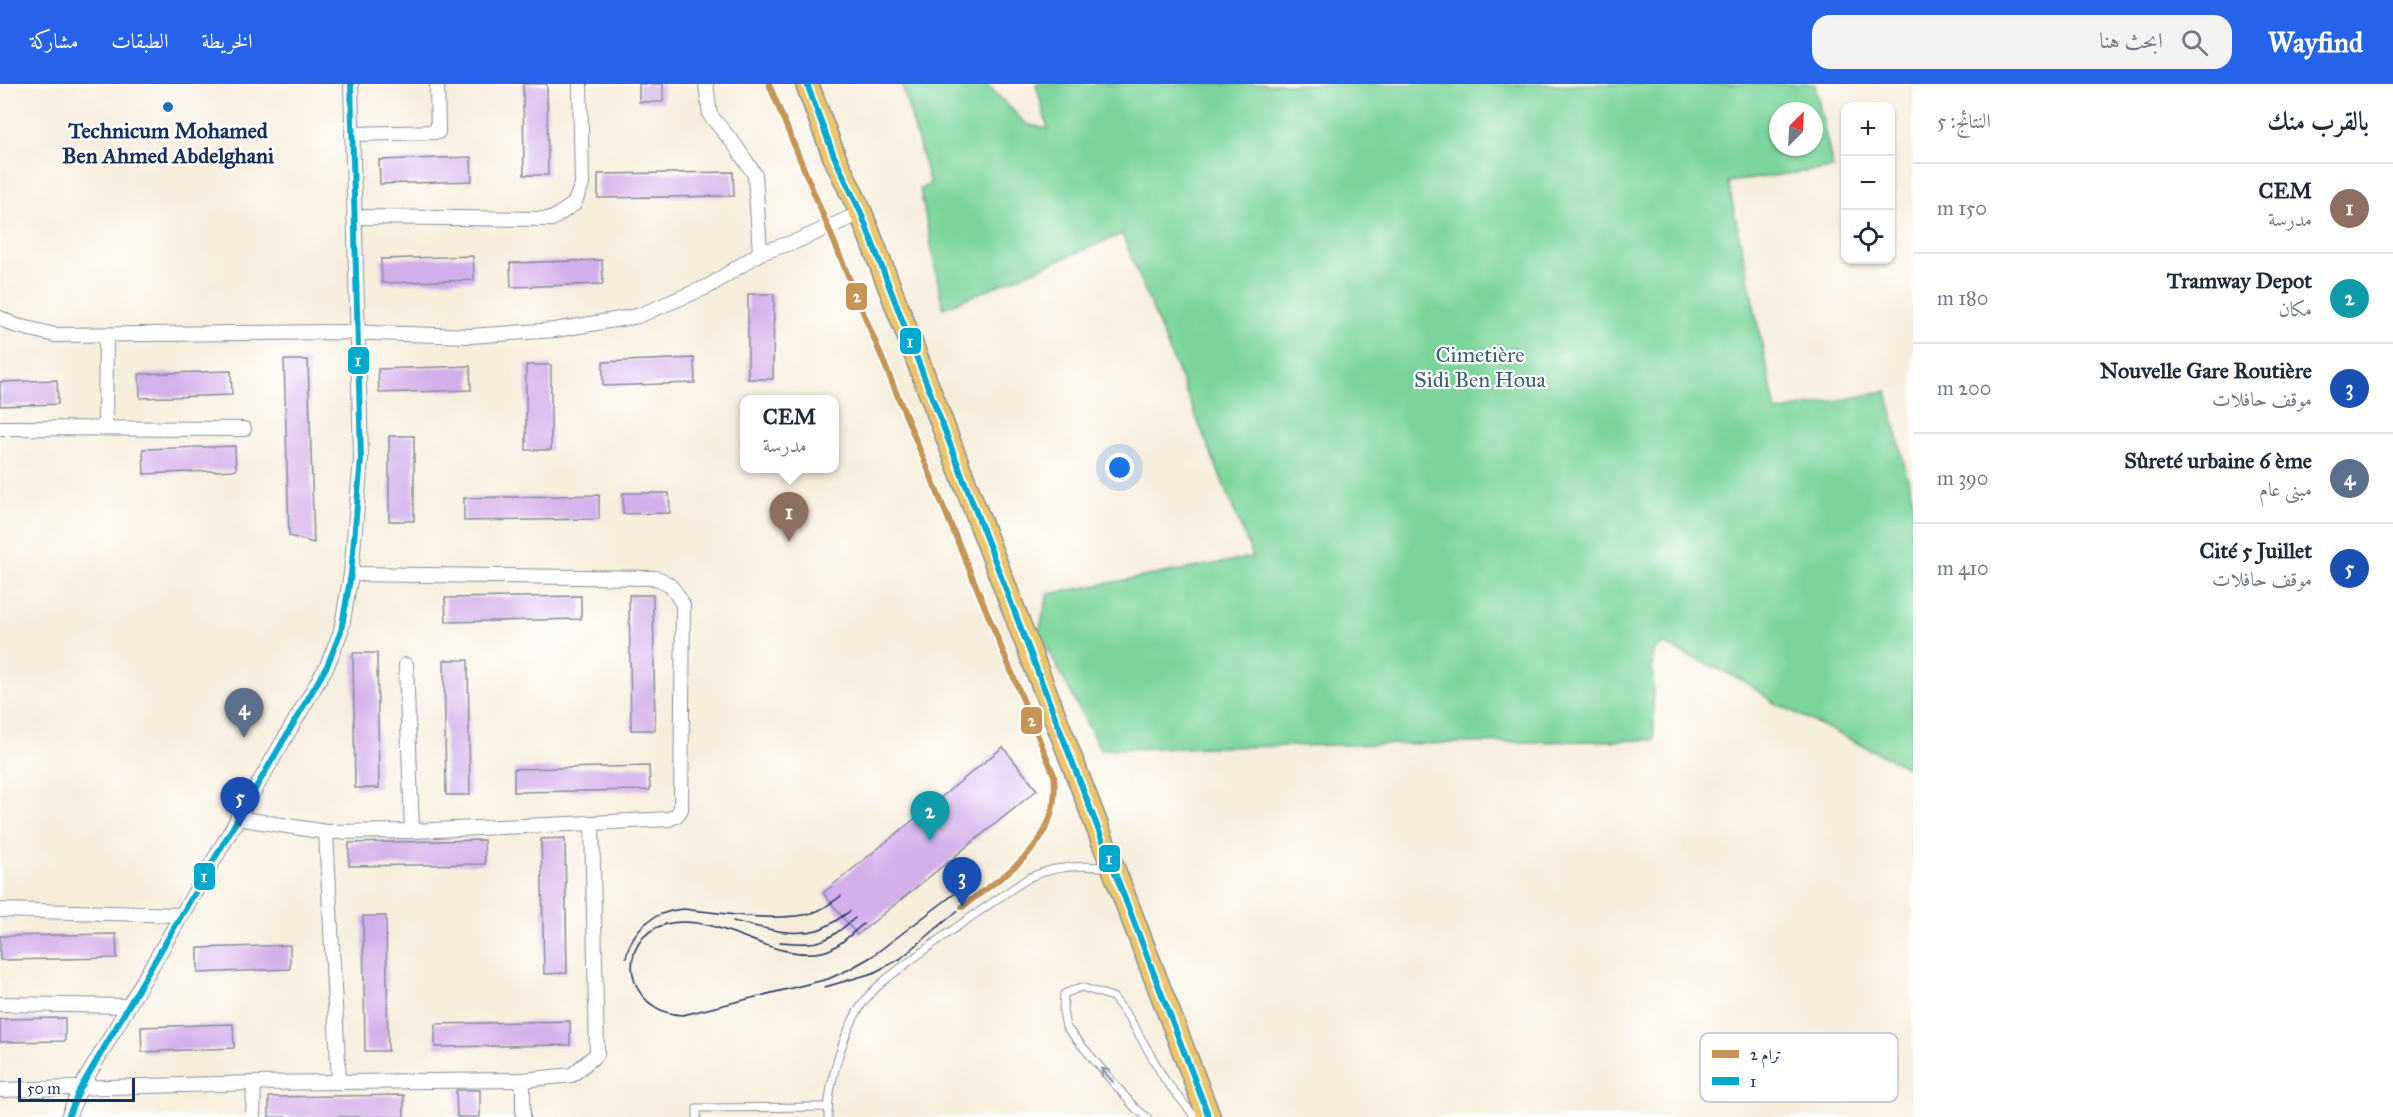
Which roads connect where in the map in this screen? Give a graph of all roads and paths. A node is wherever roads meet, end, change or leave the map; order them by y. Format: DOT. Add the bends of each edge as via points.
graph roads {
  1 [pos="351,84"];
  2 [pos="437,84"];
  3 [pos="580,84"];
  4 [pos="706,84"];
  5 [pos="807,84"];
  6 [pos="352,134"];
  7 [pos="861,213"];
  8 [pos="354,217"];
  9 [pos="760,253"];
  10 [pos="0,318"];
  11 [pos="358,333"];
  12 [pos="106,335"];
  13 [pos="0,428"];
  14 [pos="105,428"];
  15 [pos="244,429"];
  16 [pos="351,574"];
  17 [pos="406,664"];
  18 [pos="237,818"];
  19 [pos="592,823"];
  20 [pos="412,831"];
  21 [pos="326,832"];
  22 [pos="1114,869"];
  23 [pos="0,910"];
  24 [pos="181,915"];
  25 [pos="0,1004"];
  26 [pos="128,1006"];
  27 [pos="523,1080"];
  28 [pos="339,1082"];
  29 [pos="254,1083"];
  30 [pos="80,1089"];
  31 [pos="0,1090"];
  32 [pos="828,1107"];
  33 [pos="69,1117"];
  34 [pos="253,1117"];
  35 [pos="523,1117"];
  36 [pos="697,1117"];
  37 [pos="828,1117"];
  38 [pos="1147,1117"];
  39 [pos="1195,1117"];
  40 [pos="1209,1117"];
  1 -- 6 [label="street"];
  2 -- 6 [label="street" via="438,132"];
  3 -- 8 [label="street" via="582,184 574,204 552,219"];
  4 -- 9 [label="street" via="710,115 755,175"];
  5 -- 7 [label="main road"];
  6 -- 8 [label="street"];
  7 -- 9 [label="street"];
  7 -- 22 [label="main road"];
  8 -- 11 [label="street"];
  9 -- 11 [label="street" via="709,286 638,316 555,330 470,336"];
  10 -- 12 [label="street" via="14,326 55,335"];
  11 -- 12 [label="street"];
  11 -- 16 [label="street" via="361,459"];
  12 -- 14 [label="street"];
  13 -- 14 [label="street"];
  14 -- 15 [label="street"];
  16 -- 18 [label="street" via="340,631 327,666"];
  16 -- 19 [label="street" via="656,578 668,582 683,605 681,809 669,819"];
  17 -- 20 [label="street"];
  18 -- 21 [label="street"];
  18 -- 24 [label="street"];
  19 -- 20 [label="street"];
  19 -- 27 [label="street" via="597,1054 572,1075"];
  20 -- 21 [label="street"];
  21 -- 28 [label="street"];
  22 -- 32 [label="lane" via="1076,865 1030,877 884,981 853,1021 831,1084"];
  22 -- 40 [label="main road"];
  23 -- 24 [label="street"];
  24 -- 26 [label="street"];
  25 -- 26 [label="street"];
  26 -- 30 [label="street"];
  27 -- 28 [label="street"];
  27 -- 35 [label="street"];
  28 -- 29 [label="street"];
  29 -- 30 [label="street"];
  29 -- 34 [label="street"];
  30 -- 31 [label="street"];
  30 -- 33 [label="street"];
  32 -- 36 [label="lane" via="697,1108"];
  32 -- 37 [label="lane"];
  38 -- 39 [label="lane, one-way" via="1066,1027 1064,994 1081,987 1113,997 1164,1080"];
}
